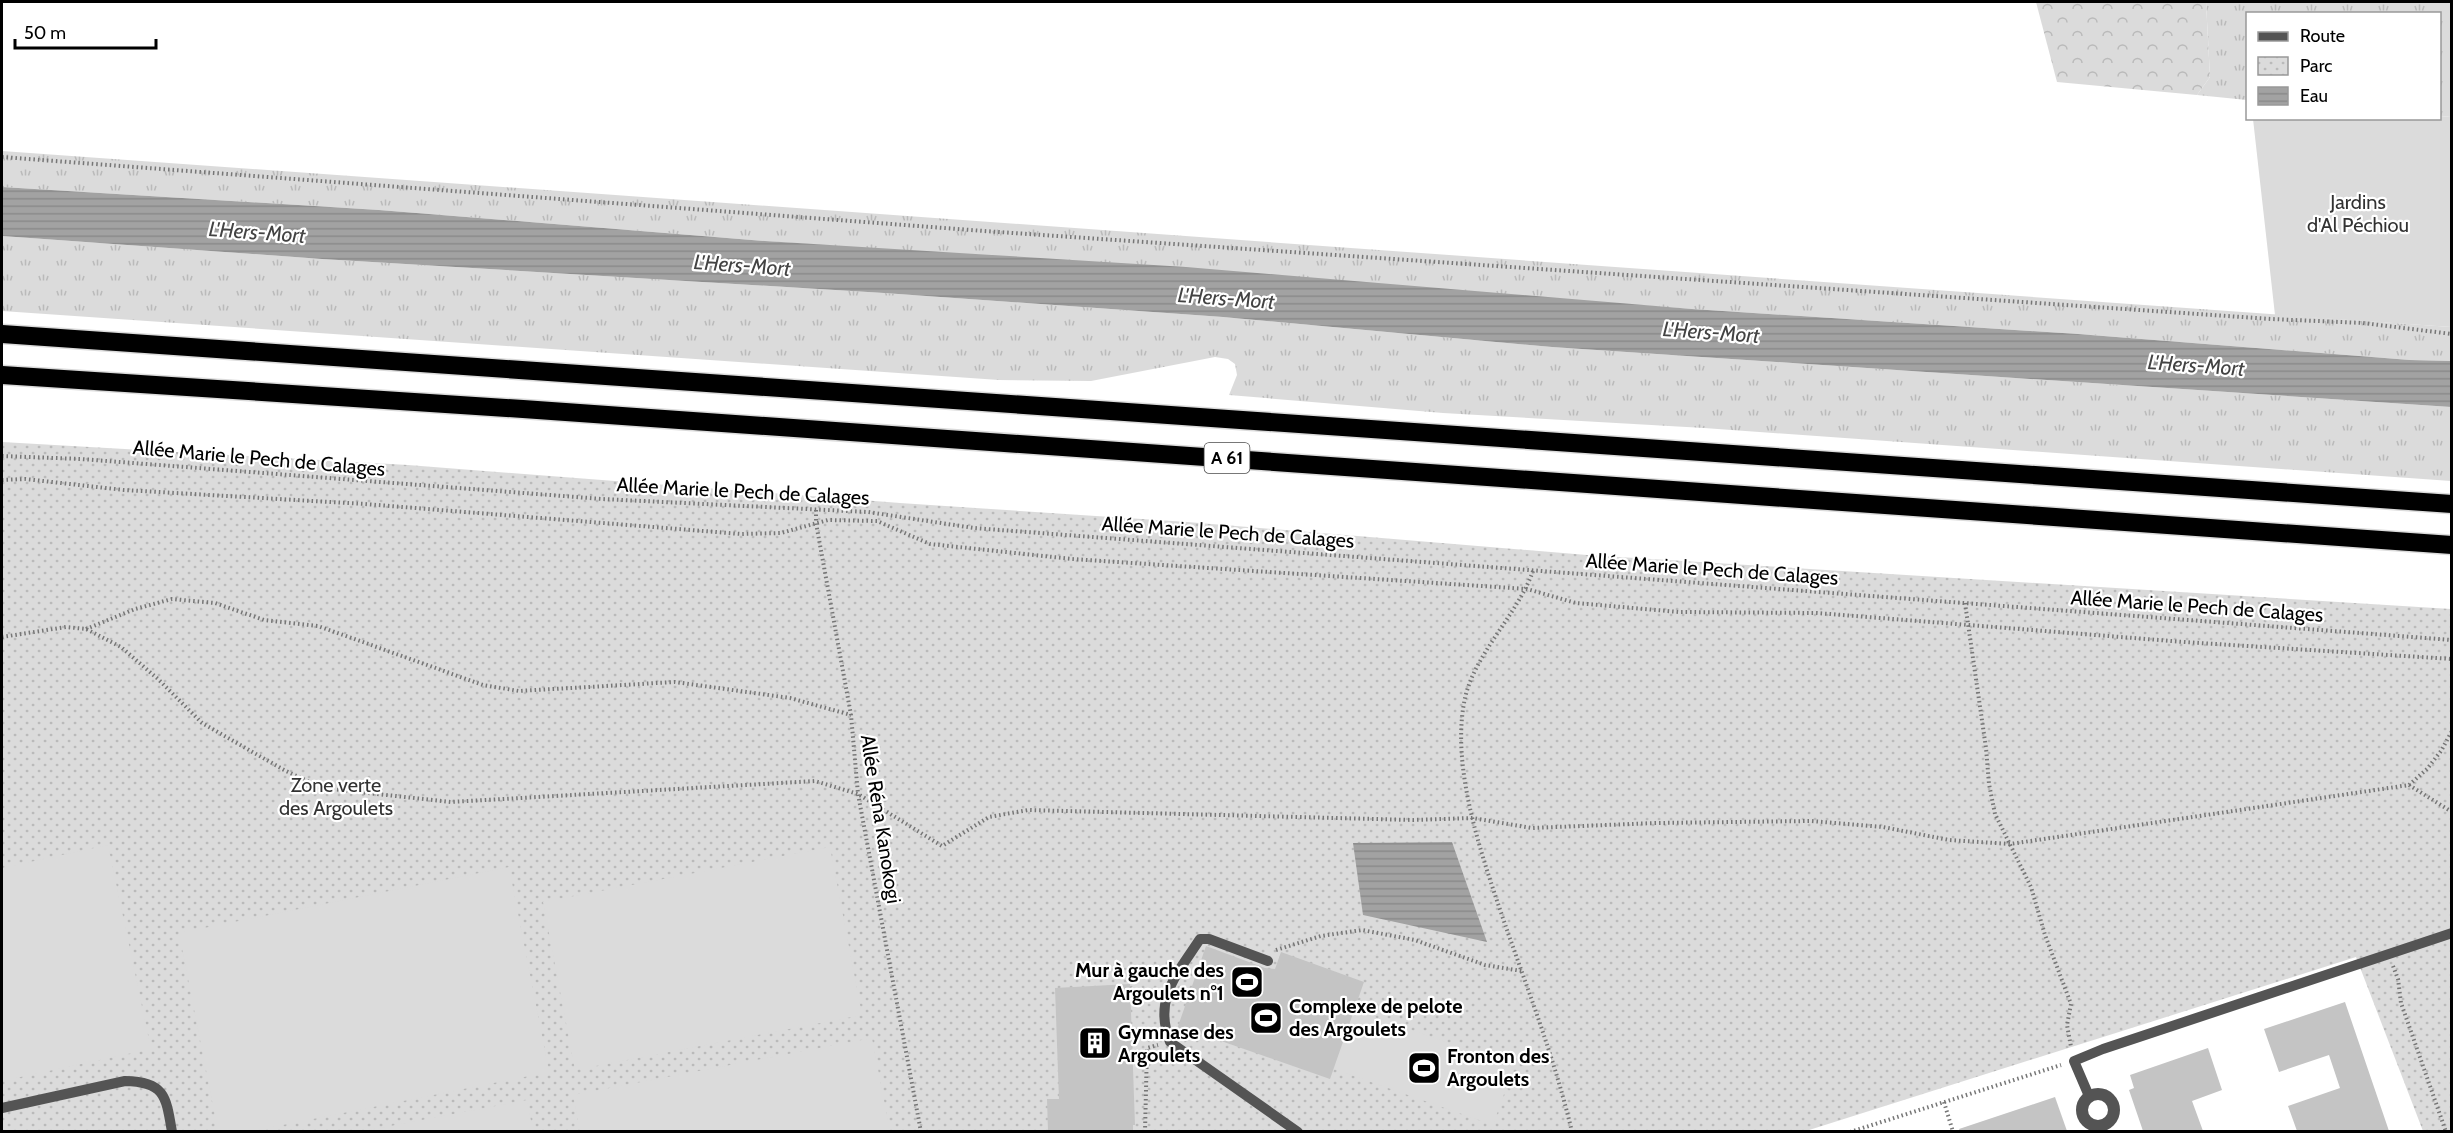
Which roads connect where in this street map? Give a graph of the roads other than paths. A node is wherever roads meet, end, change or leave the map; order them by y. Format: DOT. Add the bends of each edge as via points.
graph roads {
  1 [pos="2,333"];
  2 [pos="2,375"];
  3 [pos="2451,504"];
  4 [pos="2451,545"];
  5 [pos="2451,933"];
  6 [pos="1268,961"];
  7 [pos="2089,1096"];
  8 [pos="2,1108"];
  9 [pos="2104,1129"];
  10 [pos="172,1131"];
  11 [pos="1298,1131"];
  1 -- 3 [label="highway, A 61"];
  2 -- 4 [label="highway, A 61"];
  5 -- 7 [label="lane" via="2074,1061"];
  6 -- 11 [label="lane" via="1200,939 1165,996 1164,1026 1170,1042"];
  7 -- 9 [label="street" via="2082,1106 2083,1118"];
  7 -- 9 [label="street" via="2104,1094 2111,1099 2114,1114"];
  8 -- 10 [label="lane" via="125,1081 143,1081 157,1088 166,1101"];
}
